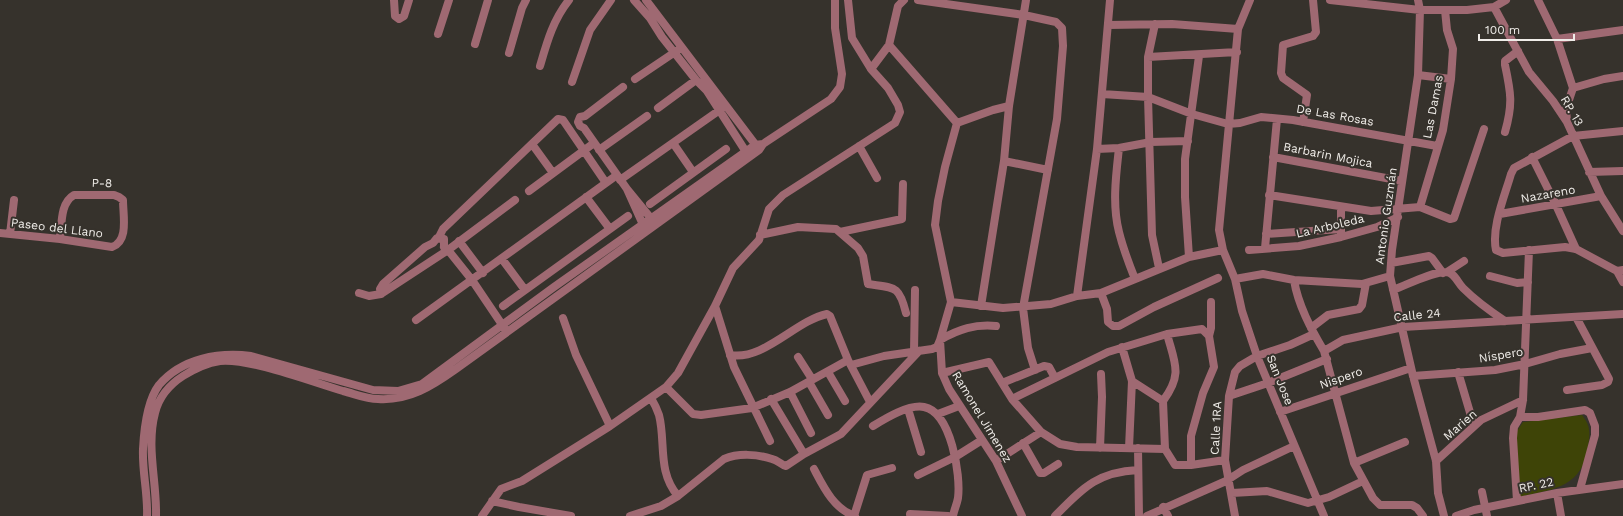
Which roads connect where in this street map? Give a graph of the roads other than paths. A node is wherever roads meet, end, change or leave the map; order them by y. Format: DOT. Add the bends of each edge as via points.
graph roads {
  1 [pos="394,0"];
  2 [pos="409,0"];
  3 [pos="449,0"];
  4 [pos="488,0"];
  5 [pos="526,0"];
  6 [pos="568,0"];
  7 [pos="611,0"];
  8 [pos="634,0"];
  9 [pos="646,0"];
  10 [pos="835,0"];
  11 [pos="848,0"];
  12 [pos="904,0"];
  13 [pos="918,0"];
  14 [pos="1026,0"];
  15 [pos="1110,0"];
  16 [pos="1250,0"];
  17 [pos="1313,0"];
  18 [pos="1334,0"];
  19 [pos="1418,0"];
  20 [pos="1504,0"];
  21 [pos="1538,0"];
  22 [pos="1494,7"];
  23 [pos="1420,10"];
  24 [pos="1445,10"];
  25 [pos="1024,15"];
  26 [pos="1155,24"];
  27 [pos="1108,25"];
  28 [pos="1238,29"];
  29 [pos="1623,30"];
  30 [pos="438,34"];
  31 [pos="1557,39"];
  32 [pos="475,44"];
  33 [pos="889,45"];
  34 [pos="678,50"];
  35 [pos="1518,51"];
  36 [pos="1237,52"];
  37 [pos="509,53"];
  38 [pos="1199,56"];
  39 [pos="1148,58"];
  40 [pos="540,66"];
  41 [pos="871,69"];
  42 [pos="1418,75"];
  43 [pos="1623,76"];
  44 [pos="635,79"];
  45 [pos="1452,79"];
  46 [pos="696,80"];
  47 [pos="572,82"];
  48 [pos="623,87"];
  49 [pos="1573,88"];
  50 [pos="1102,94"];
  51 [pos="1148,97"];
  52 [pos="1010,106"];
  53 [pos="658,108"];
  54 [pos="723,108"];
  55 [pos="1192,114"];
  56 [pos="647,116"];
  57 [pos="1277,118"];
  58 [pos="1303,122"];
  59 [pos="1567,122"];
  60 [pos="957,123"];
  61 [pos="1228,124"];
  62 [pos="1484,130"];
  63 [pos="1623,131"];
  64 [pos="1506,132"];
  65 [pos="1573,136"];
  66 [pos="1409,140"];
  67 [pos="1188,141"];
  68 [pos="1151,142"];
  69 [pos="594,143"];
  70 [pos="673,143"];
  71 [pos="532,144"];
  72 [pos="759,146"];
  73 [pos="859,146"];
  74 [pos="1437,146"];
  75 [pos="1119,148"];
  76 [pos="726,149"];
  77 [pos="1097,149"];
  78 [pos="585,150"];
  79 [pos="600,150"];
  80 [pos="748,154"];
  81 [pos="1273,157"];
  82 [pos="1532,157"];
  83 [pos="1004,162"];
  84 [pos="1048,170"];
  85 [pos="1623,171"];
  86 [pos="693,172"];
  87 [pos="1589,172"];
  88 [pos="553,173"];
  89 [pos="618,177"];
  90 [pos="877,178"];
  91 [pos="1402,181"];
  92 [pos="606,183"];
  93 [pos="903,184"];
  94 [pos="627,189"];
  95 [pos="529,191"];
  96 [pos="1269,195"];
  97 [pos="586,196"];
  98 [pos="1600,196"];
  99 [pos="14,200"];
  100 [pos="515,200"];
  101 [pos="650,204"];
  102 [pos="1556,205"];
  103 [pos="1341,207"];
  104 [pos="1420,207"];
  105 [pos="1398,213"];
  106 [pos="1500,214"];
  107 [pos="628,216"];
  108 [pos="653,221"];
  109 [pos="644,228"];
  110 [pos="610,229"];
  111 [pos="1623,231"];
  112 [pos="840,232"];
  113 [pos="0,233"];
  114 [pos="1341,233"];
  115 [pos="10,234"];
  116 [pos="1266,234"];
  117 [pos="760,235"];
  118 [pos="60,239"];
  119 [pos="436,240"];
  120 [pos="459,241"];
  121 [pos="112,247"];
  122 [pos="446,248"];
  123 [pos="1265,248"];
  124 [pos="1576,249"];
  125 [pos="1223,250"];
  126 [pos="1249,250"];
  127 [pos="1529,250"];
  128 [pos="1189,257"];
  129 [pos="502,259"];
  130 [pos="1464,261"];
  131 [pos="1391,263"];
  132 [pos="1159,268"];
  133 [pos="1620,271"];
  134 [pos="1445,272"];
  135 [pos="483,273"];
  136 [pos="1390,276"];
  137 [pos="1490,276"];
  138 [pos="1218,278"];
  139 [pos="1135,279"];
  140 [pos="1235,279"];
  141 [pos="472,280"];
  142 [pos="1294,280"];
  143 [pos="1528,282"];
  144 [pos="1623,282"];
  145 [pos="1366,283"];
  146 [pos="525,290"];
  147 [pos="915,290"];
  148 [pos="1393,290"];
  149 [pos="359,293"];
  150 [pos="1101,293"];
  151 [pos="381,294"];
  152 [pos="1077,296"];
  153 [pos="951,302"];
  154 [pos="1211,302"];
  155 [pos="503,306"];
  156 [pos="715,306"];
  157 [pos="981,306"];
  158 [pos="1023,308"];
  159 [pos="906,313"];
  160 [pos="1623,314"];
  161 [pos="1576,317"];
  162 [pos="563,318"];
  163 [pos="416,320"];
  164 [pos="1527,320"];
  165 [pos="1505,321"];
  166 [pos="996,326"];
  167 [pos="1403,327"];
  168 [pos="505,328"];
  169 [pos="1312,331"];
  170 [pos="1167,334"];
  171 [pos="1209,336"];
  172 [pos="940,340"];
  173 [pos="1122,348"];
  174 [pos="1592,348"];
  175 [pos="917,351"];
  176 [pos="730,355"];
  177 [pos="1326,355"];
  178 [pos="1257,356"];
  179 [pos="798,357"];
  180 [pos="850,362"];
  181 [pos="1525,364"];
  182 [pos="1411,368"];
  183 [pos="1035,370"];
  184 [pos="828,372"];
  185 [pos="1458,372"];
  186 [pos="942,373"];
  187 [pos="1101,374"];
  188 [pos="1413,376"];
  189 [pos="1054,378"];
  190 [pos="810,381"];
  191 [pos="1132,381"];
  192 [pos="1002,383"];
  193 [pos="1268,383"];
  194 [pos="666,387"];
  195 [pos="1567,390"];
  196 [pos="790,392"];
  197 [pos="1336,392"];
  198 [pos="1233,394"];
  199 [pos="651,398"];
  200 [pos="771,399"];
  201 [pos="1012,399"];
  202 [pos="1523,400"];
  203 [pos="845,401"];
  204 [pos="1163,401"];
  205 [pos="870,402"];
  206 [pos="959,406"];
  207 [pos="752,408"];
  208 [pos="908,409"];
  209 [pos="1280,412"];
  210 [pos="938,414"];
  211 [pos="828,415"];
  212 [pos="1520,417"];
  213 [pos="610,426"];
  214 [pos="873,426"];
  215 [pos="1474,426"];
  216 [pos="1041,432"];
  217 [pos="811,433"];
  218 [pos="982,440"];
  219 [pos="770,441"];
  220 [pos="1405,442"];
  221 [pos="1023,443"];
  222 [pos="1294,446"];
  223 [pos="1100,448"];
  224 [pos="1134,448"];
  225 [pos="1166,450"];
  226 [pos="920,452"];
  227 [pos="804,454"];
  228 [pos="955,457"];
  229 [pos="1225,460"];
  230 [pos="996,461"];
  231 [pos="1436,461"];
  232 [pos="1354,463"];
  233 [pos="1058,464"];
  234 [pos="1191,465"];
  235 [pos="892,468"];
  236 [pos="814,469"];
  237 [pos="1138,470"];
  238 [pos="918,475"];
  239 [pos="1229,478"];
  240 [pos="1363,481"];
  241 [pos="1623,484"];
  242 [pos="1580,489"];
  243 [pos="1482,492"];
  244 [pos="1232,493"];
  245 [pos="1557,493"];
  246 [pos="678,496"];
  247 [pos="492,501"];
  248 [pos="1317,501"];
  249 [pos="1517,501"];
  250 [pos="1164,507"];
  251 [pos="1486,507"];
  252 [pos="910,514"];
  253 [pos="147,516"];
  254 [pos="156,516"];
  255 [pos="482,516"];
  256 [pos="571,516"];
  257 [pos="630,516"];
  258 [pos="855,516"];
  259 [pos="948,516"];
  260 [pos="953,516"];
  261 [pos="1022,516"];
  262 [pos="1055,516"];
  263 [pos="1139,516"];
  264 [pos="1147,516"];
  265 [pos="1168,516"];
  266 [pos="1235,516"];
  267 [pos="1324,516"];
  268 [pos="1423,516"];
  269 [pos="1444,516"];
  270 [pos="1456,516"];
  271 [pos="1487,516"];
  272 [pos="1561,516"];
  1 -- 2 [label="street" via="395,16 399,19 404,16"];
  3 -- 30 [label="street"];
  4 -- 32 [label="street"];
  5 -- 37 [label="street"];
  6 -- 40 [label="street" via="550,32"];
  7 -- 47 [label="street" via="590,30"];
  8 -- 34 [label="street"];
  9 -- 34 [label="street" via="666,24"];
  10 -- 72 [label="street" via="835,28 842,74 840,87 831,99"];
  11 -- 41 [label="street" via="852,38"];
  12 -- 33 [label="street" via="898,6"];
  13 -- 25 [label="street"];
  14 -- 25 [label="street"];
  15 -- 27 [label="street"];
  16 -- 28 [label="street, San Jose"];
  17 -- 58 [label="street" via="1316,32 1313,36 1283,46 1283,78 1307,95"];
  18 -- 23 [label="street"];
  19 -- 23 [label="street, Antonio Guzmán"];
  20 -- 22 [label="street"];
  21 -- 31 [label="street"];
  22 -- 24 [label="street"];
  22 -- 35 [label="street, RP. 13"];
  23 -- 24 [label="street"];
  23 -- 42 [label="street, Antonio Guzmán"];
  24 -- 45 [label="street, Las Damas" via="1447,30 1453,49"];
  25 -- 52 [label="street"];
  25 -- 84 [label="street" via="1056,22 1062,28 1057,119"];
  26 -- 27 [label="street"];
  26 -- 28 [label="street"];
  26 -- 39 [label="street"];
  27 -- 50 [label="street"];
  28 -- 36 [label="street, San Jose"];
  29 -- 31 [label="street"];
  31 -- 49 [label="street"];
  33 -- 41 [label="street"];
  33 -- 60 [label="street"];
  34 -- 44 [label="street"];
  34 -- 46 [label="street"];
  34 -- 54 [label="street"];
  35 -- 59 [label="street, RP. 13" via="1529,72"];
  35 -- 64 [label="street" via="1505,61 1512,98"];
  36 -- 38 [label="street"];
  36 -- 61 [label="street, San Jose"];
  38 -- 39 [label="street"];
  38 -- 55 [label="street"];
  39 -- 51 [label="street"];
  41 -- 73 [label="street" via="888,88 900,112 895,123"];
  42 -- 45 [label="street"];
  42 -- 66 [label="street, Antonio Guzmán"];
  43 -- 49 [label="street" via="1592,81"];
  45 -- 74 [label="street, Las Damas" via="1443,130"];
  46 -- 53 [label="street"];
  46 -- 54 [label="street"];
  48 -- 69 [label="street" via="585,116 580,117 580,126"];
  49 -- 59 [label="street" via="1566,109"];
  50 -- 51 [label="street"];
  50 -- 77 [label="street"];
  51 -- 55 [label="street"];
  51 -- 68 [label="street"];
  52 -- 60 [label="street"];
  52 -- 83 [label="street"];
  54 -- 70 [label="street"];
  54 -- 72 [label="street"];
  54 -- 80 [label="street"];
  55 -- 61 [label="street"];
  55 -- 67 [label="street"];
  56 -- 79 [label="street"];
  57 -- 58 [label="street, De Las Rosas"];
  57 -- 61 [label="street, De Las Rosas" via="1261,117"];
  57 -- 81 [label="street"];
  58 -- 66 [label="street, De Las Rosas"];
  59 -- 65 [label="street, RP. 13"];
  60 -- 153 [label="street" via="945,167 935,225"];
  61 -- 125 [label="street, San Jose" via="1219,230"];
  62 -- 104 [label="street" via="1454,218 1450,219"];
  63 -- 65 [label="street"];
  65 -- 82 [label="street"];
  65 -- 87 [label="street, RP. 13"];
  66 -- 74 [label="street, De Las Rosas"];
  66 -- 91 [label="street, Antonio Guzmán"];
  67 -- 68 [label="street"];
  67 -- 128 [label="street" via="1185,159 1185,197"];
  68 -- 75 [label="street"];
  68 -- 132 [label="street" via="1152,235"];
  69 -- 78 [label="street"];
  69 -- 79 [label="street"];
  70 -- 86 [label="street"];
  70 -- 89 [label="street"];
  71 -- 78 [label="street" via="552,123 560,119"];
  71 -- 88 [label="street"];
  71 -- 119 [label="street" via="443,228"];
  72 -- 80 [label="street"];
  73 -- 90 [label="street"];
  73 -- 117 [label="street" via="782,195 769,209"];
  74 -- 104 [label="street, Las Damas"];
  75 -- 77 [label="street"];
  75 -- 139 [label="street" via="1116,183 1118,231"];
  76 -- 86 [label="street"];
  77 -- 152 [label="street"];
  78 -- 88 [label="street"];
  78 -- 92 [label="street"];
  79 -- 89 [label="street"];
  80 -- 108 [label="street"];
  81 -- 91 [label="street, Barbarin Mojica"];
  81 -- 96 [label="street"];
  82 -- 102 [label="street"];
  82 -- 106 [label="street" via="1512,171"];
  83 -- 84 [label="street"];
  83 -- 157 [label="street"];
  84 -- 158 [label="street"];
  85 -- 87 [label="street"];
  86 -- 101 [label="street"];
  87 -- 98 [label="street, RP. 13"];
  88 -- 95 [label="street"];
  89 -- 92 [label="street"];
  89 -- 94 [label="street"];
  91 -- 105 [label="street, Antonio Guzmán"];
  92 -- 97 [label="street"];
  93 -- 112 [label="street" via="902,219"];
  94 -- 108 [label="street"];
  94 -- 109 [label="street"];
  96 -- 103 [label="street"];
  96 -- 116 [label="street"];
  97 -- 110 [label="street"];
  97 -- 129 [label="street"];
  98 -- 102 [label="street, Nazareno"];
  98 -- 111 [label="street, RP. 13"];
  99 -- 115 [label="street"];
  100 -- 120 [label="street"];
  102 -- 106 [label="street, Nazareno"];
  102 -- 124 [label="street"];
  103 -- 105 [label="street"];
  103 -- 114 [label="street"];
  104 -- 105 [label="street"];
  105 -- 114 [label="street, La Arboleda" via="1377,227"];
  105 -- 131 [label="street, Antonio Guzmán"];
  106 -- 127 [label="street" via="1494,242 1496,250 1502,253"];
  107 -- 110 [label="street"];
  108 -- 109 [label="street"];
  109 -- 168 [label="street"];
  110 -- 146 [label="street"];
  112 -- 117 [label="street" via="836,229 798,227"];
  112 -- 159 [label="street" via="863,256 868,284 897,290 902,295"];
  113 -- 115 [label="street, Paseo del Llano"];
  114 -- 116 [label="street"];
  114 -- 123 [label="street, La Arboleda" via="1299,246"];
  115 -- 118 [label="street, Paseo del Llano"];
  116 -- 123 [label="street"];
  117 -- 156 [label="street" via="752,248 733,268"];
  118 -- 121 [label="street, Paseo del Llano"];
  118 -- 121 [label="street, P-8" via="64,206 69,198 74,195 114,195 123,200 123,238 119,244"];
  119 -- 122 [label="street" via="437,248"];
  119 -- 151 [label="street" via="382,284"];
  120 -- 122 [label="street"];
  120 -- 135 [label="street"];
  122 -- 141 [label="street"];
  122 -- 151 [label="street"];
  123 -- 126 [label="street, La Arboleda"];
  124 -- 127 [label="street" via="1556,247"];
  124 -- 133 [label="street"];
  125 -- 128 [label="street"];
  125 -- 140 [label="street, San Jose"];
  127 -- 143 [label="street"];
  128 -- 132 [label="street"];
  129 -- 135 [label="street"];
  129 -- 146 [label="street"];
  130 -- 134 [label="street"];
  131 -- 134 [label="street" via="1429,256"];
  131 -- 136 [label="street, Antonio Guzmán"];
  132 -- 139 [label="street"];
  133 -- 144 [label="street"];
  134 -- 148 [label="street"];
  134 -- 165 [label="street" via="1452,274 1462,288"];
  135 -- 141 [label="street"];
  136 -- 145 [label="street"];
  136 -- 148 [label="street, Antonio Guzmán"];
  137 -- 143 [label="street"];
  138 -- 150 [label="street" via="1119,326 1113,326 1108,322"];
  139 -- 150 [label="street"];
  140 -- 142 [label="street" via="1263,274"];
  140 -- 178 [label="street, San Jose" via="1242,311"];
  141 -- 163 [label="street"];
  141 -- 168 [label="street"];
  142 -- 145 [label="street"];
  142 -- 169 [label="street" via="1296,292"];
  143 -- 164 [label="street"];
  145 -- 169 [label="street, Calle 1RA" via="1359,309 1332,313 1320,319"];
  146 -- 155 [label="street"];
  147 -- 175 [label="street"];
  148 -- 167 [label="street, Antonio Guzmán"];
  149 -- 151 [label="street" via="369,296"];
  150 -- 152 [label="street"];
  152 -- 158 [label="street" via="1051,304"];
  153 -- 157 [label="street"];
  153 -- 172 [label="street, Ramonel Jimenez"];
  154 -- 171 [label="street"];
  156 -- 176 [label="street"];
  156 -- 194 [label="street" via="678,373"];
  157 -- 158 [label="street"];
  158 -- 183 [label="street" via="1028,348"];
  160 -- 161 [label="street, Calle 24"];
  161 -- 164 [label="street, Calle 24"];
  161 -- 174 [label="street"];
  162 -- 213 [label="street" via="576,354"];
  164 -- 165 [label="street, Calle 24"];
  164 -- 181 [label="street"];
  165 -- 167 [label="street, Calle 24"];
  166 -- 172 [label="street" via="964,328"];
  167 -- 177 [label="street, Calle 24" via="1343,340"];
  167 -- 182 [label="street, Antonio Guzmán"];
  168 -- 253 [label="street" via="422,384 398,391 379,391 352,385 245,355 218,354 185,366 171,374 159,386 152,399 143,450"];
  168 -- 254 [label="street" via="431,386 401,398 369,398 233,361 211,363 192,371 168,388 158,402 154,415 152,454"];
  169 -- 177 [label="street"];
  169 -- 178 [label="street, Calle 1RA" via="1290,345"];
  170 -- 171 [label="street" via="1197,329"];
  170 -- 173 [label="street"];
  170 -- 204 [label="street" via="1176,376"];
  171 -- 234 [label="street" via="1214,368 1191,436"];
  172 -- 175 [label="street" via="937,347"];
  172 -- 186 [label="street, Ramonel Jimenez"];
  173 -- 189 [label="street"];
  173 -- 191 [label="street"];
  174 -- 181 [label="street, Níspero"];
  174 -- 195 [label="street" via="1609,376 1608,382"];
  175 -- 180 [label="street"];
  175 -- 205 [label="street"];
  176 -- 180 [label="street" via="739,356 761,349 810,320 827,314"];
  176 -- 207 [label="street"];
  177 -- 193 [label="street, Calle 24"];
  177 -- 197 [label="street"];
  178 -- 193 [label="street, San Jose"];
  178 -- 198 [label="street, Calle 1RA" via="1235,372"];
  179 -- 190 [label="street"];
  180 -- 184 [label="street"];
  180 -- 205 [label="street"];
  181 -- 185 [label="street, Níspero" via="1495,370"];
  181 -- 202 [label="street"];
  182 -- 188 [label="street, Antonio Guzmán"];
  182 -- 197 [label="street, Nispero"];
  183 -- 189 [label="street" via="1048,366"];
  183 -- 192 [label="street"];
  184 -- 190 [label="street"];
  184 -- 203 [label="street"];
  185 -- 188 [label="street, Níspero"];
  185 -- 215 [label="street"];
  186 -- 192 [label="street" via="989,362"];
  186 -- 206 [label="street, Ramonel Jimenez"];
  187 -- 223 [label="street"];
  188 -- 231 [label="street, Antonio Guzmán"];
  189 -- 201 [label="street"];
  190 -- 196 [label="street"];
  190 -- 211 [label="street"];
  191 -- 204 [label="street"];
  191 -- 224 [label="street"];
  192 -- 201 [label="street"];
  193 -- 198 [label="street, Calle 24"];
  193 -- 209 [label="street, San Jose"];
  194 -- 199 [label="street"];
  194 -- 207 [label="street" via="698,416"];
  196 -- 200 [label="street"];
  196 -- 217 [label="street"];
  197 -- 209 [label="street, Nispero"];
  197 -- 232 [label="street"];
  198 -- 229 [label="street, Calle 1RA"];
  199 -- 213 [label="street"];
  199 -- 246 [label="street" via="659,416 663,462 668,480"];
  200 -- 207 [label="street"];
  200 -- 227 [label="street"];
  201 -- 216 [label="street"];
  202 -- 212 [label="street"];
  202 -- 215 [label="street, Marien" via="1491,414"];
  204 -- 225 [label="street"];
  205 -- 227 [label="street" via="841,434"];
  206 -- 210 [label="street"];
  206 -- 218 [label="street, Ramonel Jimenez"];
  207 -- 219 [label="street"];
  208 -- 210 [label="street" via="923,406"];
  208 -- 214 [label="street" via="892,414"];
  208 -- 226 [label="street"];
  209 -- 222 [label="street, San Jose"];
  210 -- 228 [label="street"];
  212 -- 242 [label="street" via="1585,410 1590,413 1594,418 1595,435"];
  212 -- 249 [label="street" via="1514,427 1513,438"];
  213 -- 247 [label="street" via="522,481 502,489"];
  215 -- 231 [label="street, Marien"];
  216 -- 221 [label="street"];
  216 -- 223 [label="street" via="1060,444"];
  218 -- 228 [label="street"];
  218 -- 230 [label="street, Ramonel Jimenez"];
  220 -- 232 [label="street"];
  221 -- 230 [label="street"];
  221 -- 233 [label="street" via="1040,473"];
  222 -- 239 [label="street"];
  222 -- 248 [label="street, San Jose"];
  223 -- 224 [label="street"];
  224 -- 225 [label="street"];
  224 -- 237 [label="street"];
  225 -- 234 [label="street" via="1175,465"];
  227 -- 246 [label="street" via="786,466 772,459 730,456"];
  228 -- 238 [label="street"];
  228 -- 260 [label="street" via="958,496"];
  229 -- 234 [label="street"];
  229 -- 239 [label="street, Calle 1RA"];
  230 -- 261 [label="street, Ramonel Jimenez"];
  231 -- 269 [label="street, Antonio Guzmán" via="1438,493"];
  232 -- 240 [label="street"];
  235 -- 258 [label="street" via="867,475"];
  236 -- 258 [label="street" via="841,509"];
  237 -- 262 [label="street" via="1114,472 1096,480"];
  237 -- 263 [label="street"];
  239 -- 244 [label="street, Calle 1RA"];
  239 -- 250 [label="street"];
  240 -- 248 [label="street"];
  240 -- 268 [label="street" via="1376,503 1412,505"];
  241 -- 242 [label="street, RP. 22"];
  242 -- 245 [label="street, RP. 22"];
  243 -- 251 [label="street"];
  244 -- 248 [label="street" via="1263,490 1301,502"];
  244 -- 266 [label="street, Calle 1RA"];
  245 -- 249 [label="street, RP. 22"];
  245 -- 272 [label="street"];
  246 -- 257 [label="street" via="661,506"];
  247 -- 255 [label="street"];
  247 -- 256 [label="street"];
  248 -- 267 [label="street, San Jose"];
  249 -- 251 [label="street, RP. 22"];
  250 -- 264 [label="street"];
  250 -- 265 [label="street"];
  251 -- 270 [label="street, RP. 22"];
  251 -- 271 [label="street"];
  252 -- 259 [label="street"];
}
